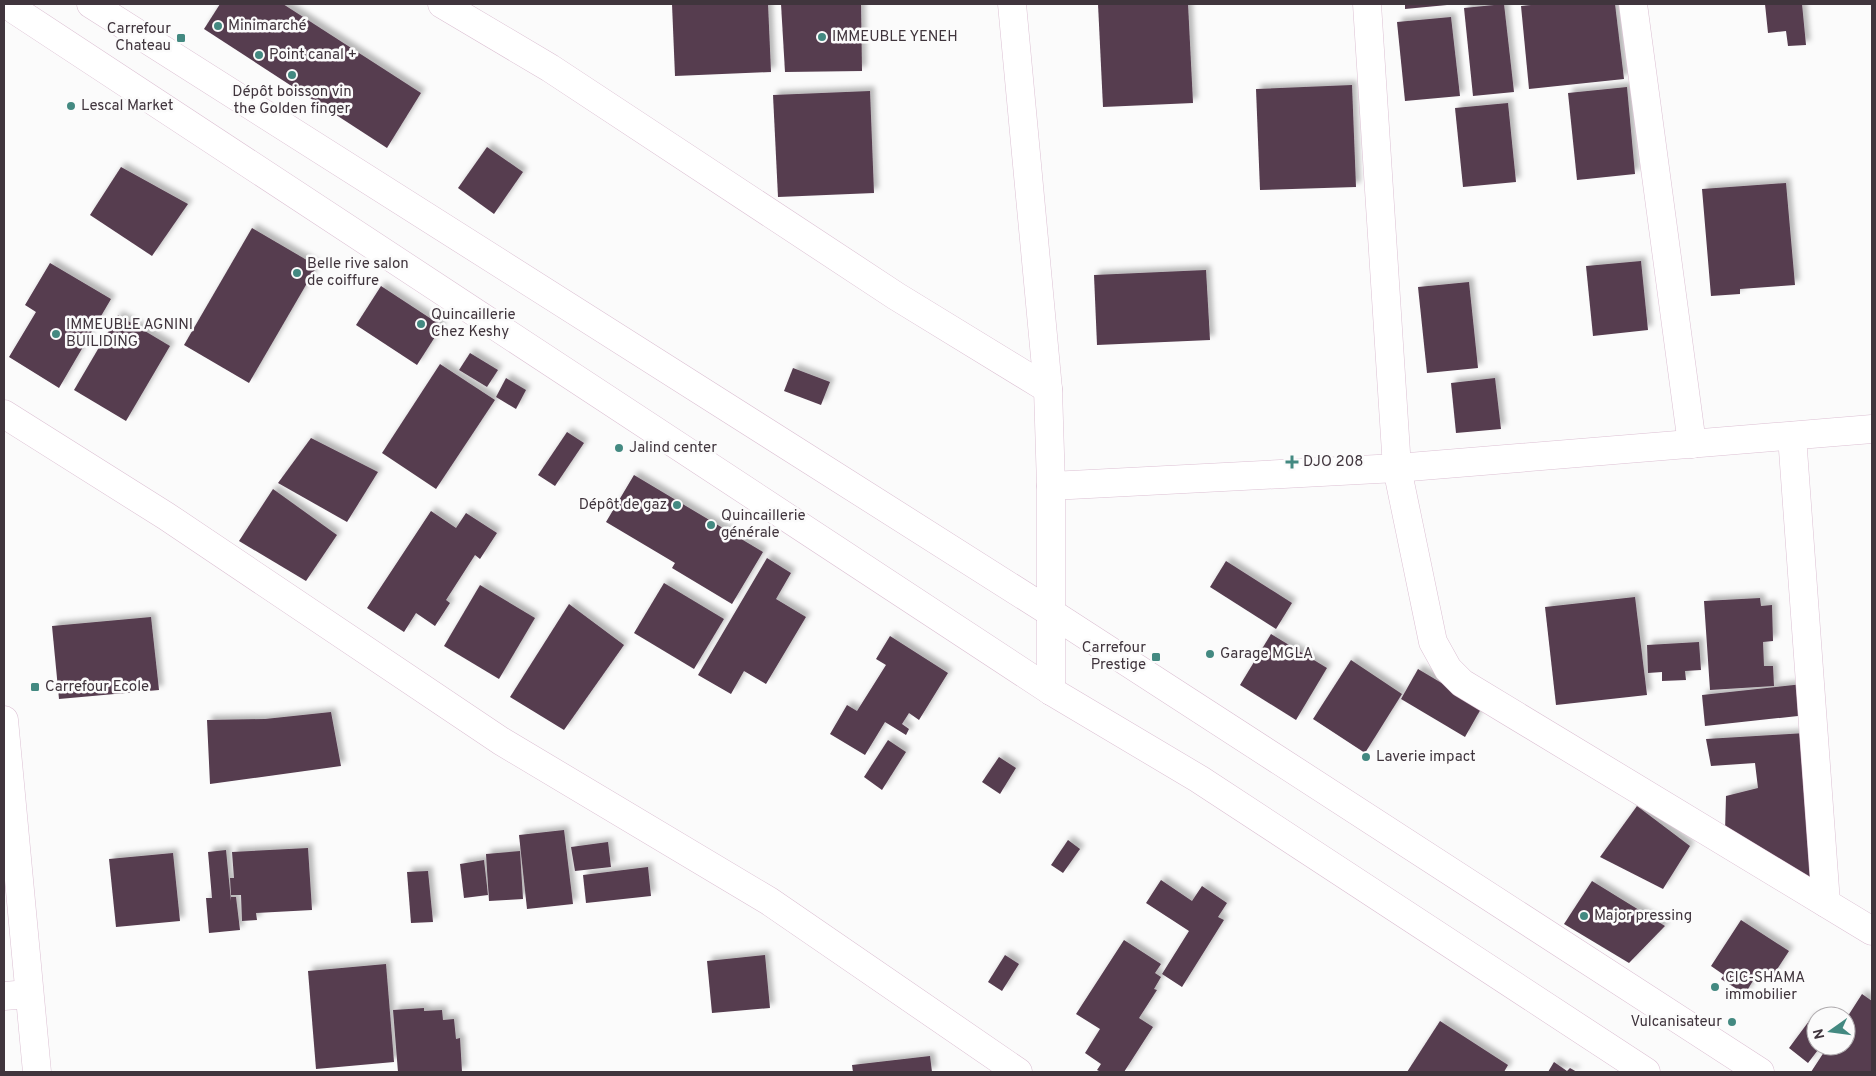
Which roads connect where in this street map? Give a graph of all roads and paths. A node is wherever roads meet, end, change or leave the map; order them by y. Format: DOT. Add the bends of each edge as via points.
graph roads {
  1 [pos="442,4"];
  2 [pos="1012,4"];
  3 [pos="1367,4"];
  4 [pos="1633,4"];
  5 [pos="102,6"];
  6 [pos="12,11"];
  7 [pos="1048,389"];
  8 [pos="4,414"];
  9 [pos="1872,429"];
  10 [pos="1792,436"];
  11 [pos="1692,444"];
  12 [pos="1397,468"];
  13 [pos="1051,486"];
  14 [pos="1053,614"];
  15 [pos="1051,691"];
  16 [pos="4,720"];
  17 [pos="1826,903"];
  18 [pos="1872,931"];
  19 [pos="17,995"];
  20 [pos="37,1072"];
  21 [pos="1018,1072"];
  22 [pos="1646,1072"];
  23 [pos="1760,1072"];
  1 -- 7 [label="street" via="550,68 896,296"];
  2 -- 7 [label="street"];
  3 -- 12 [label="street"];
  4 -- 11 [label="street"];
  5 -- 14 [label="street"];
  6 -- 15 [label="street"];
  7 -- 13 [label="street"];
  8 -- 21 [label="street" via="166,516 501,741 768,901"];
  9 -- 10 [label="street"];
  10 -- 11 [label="street"];
  10 -- 17 [label="street"];
  11 -- 12 [label="street"];
  12 -- 13 [label="street"];
  12 -- 17 [label="street" via="1432,642 1448,669 1462,683"];
  13 -- 14 [label="street"];
  14 -- 15 [label="street"];
  14 -- 23 [label="street"];
  15 -- 22 [label="street" via="1199,779"];
  16 -- 19 [label="street"];
  17 -- 18 [label="street"];
  19 -- 20 [label="street"];
}
